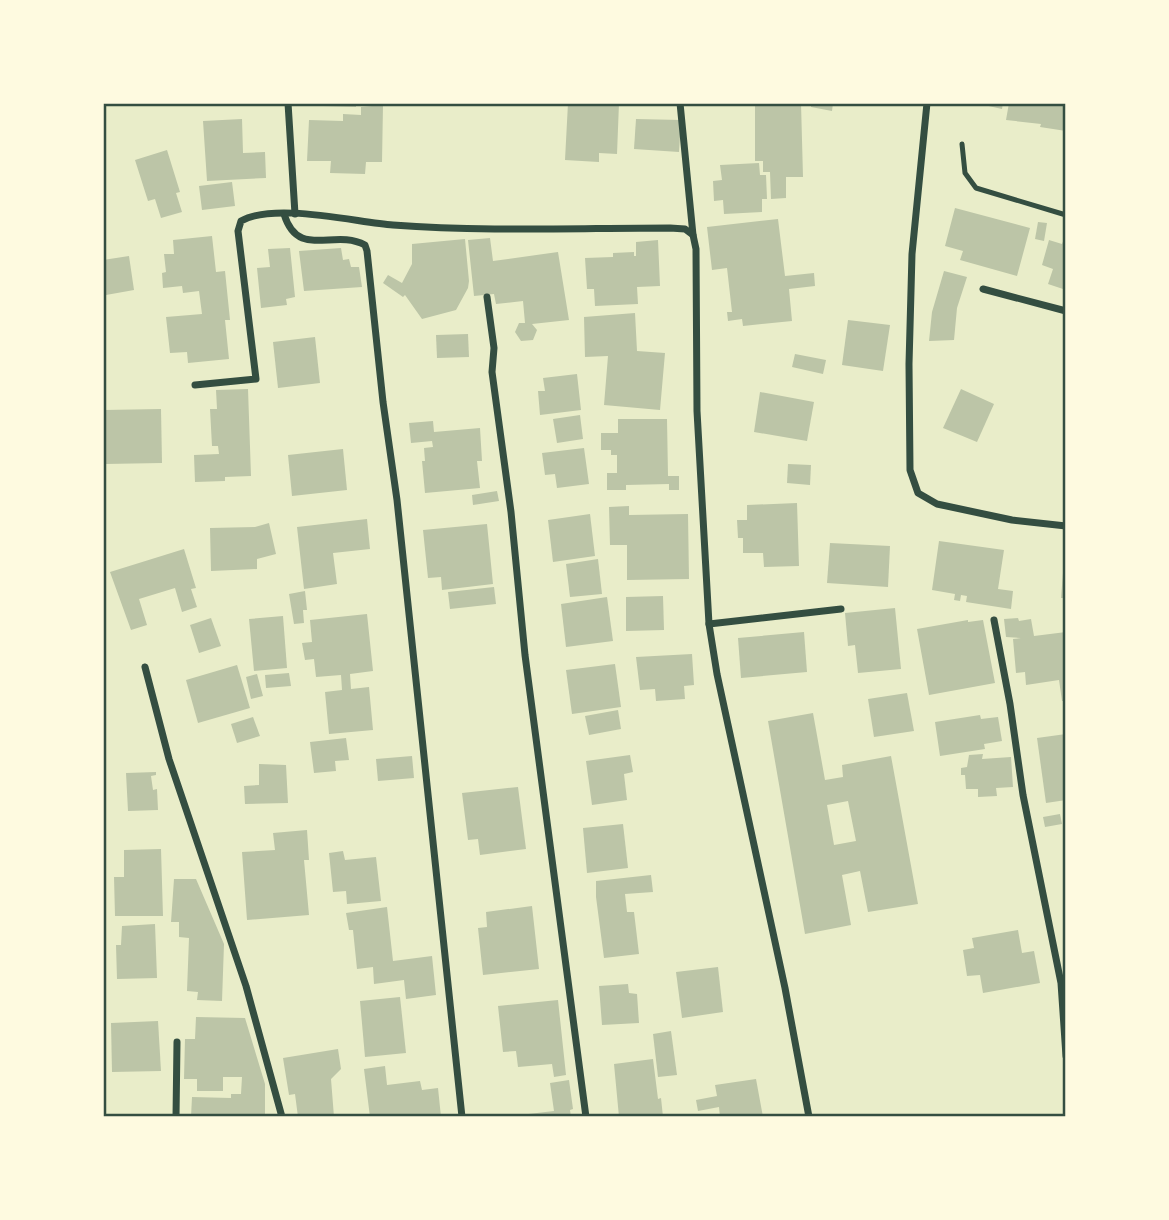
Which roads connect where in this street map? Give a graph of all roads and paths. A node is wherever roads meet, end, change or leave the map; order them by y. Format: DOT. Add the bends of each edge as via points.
graph roads {
  1 [pos="288,103"];
  2 [pos="680,103"];
  3 [pos="927,103"];
  4 [pos="961,144"];
  5 [pos="284,214"];
  6 [pos="295,214"];
  7 [pos="1066,215"];
  8 [pos="693,235"];
  9 [pos="983,289"];
  10 [pos="487,297"];
  11 [pos="1066,311"];
  12 [pos="195,385"];
  13 [pos="1066,526"];
  14 [pos="841,610"];
  15 [pos="994,620"];
  16 [pos="709,624"];
  17 [pos="145,667"];
  18 [pos="177,1042"];
  19 [pos="1066,1056"];
  20 [pos="176,1117"];
  21 [pos="282,1117"];
  22 [pos="462,1117"];
  23 [pos="586,1117"];
  24 [pos="808,1117"];
  1 -- 6 [label="street"];
  2 -- 8 [label="street"];
  3 -- 13 [label="street" via="912,267 910,470 918,493 937,504"];
  4 -- 7 [label="lane" via="965,173 976,188"];
  5 -- 6 [label="street"];
  5 -- 12 [label="street" via="251,215 241,221 238,231 256,379"];
  5 -- 22 [label="street" via="293,234 305,239 357,240 367,251"];
  6 -- 8 [label="street" via="398,225 670,228"];
  8 -- 16 [label="street"];
  9 -- 11 [label="street"];
  10 -- 23 [label="street" via="525,655"];
  14 -- 16 [label="street"];
  15 -- 19 [label="street" via="1061,983"];
  16 -- 24 [label="street"];
  17 -- 21 [label="street" via="169,758 246,986"];
  18 -- 20 [label="street"];
}
